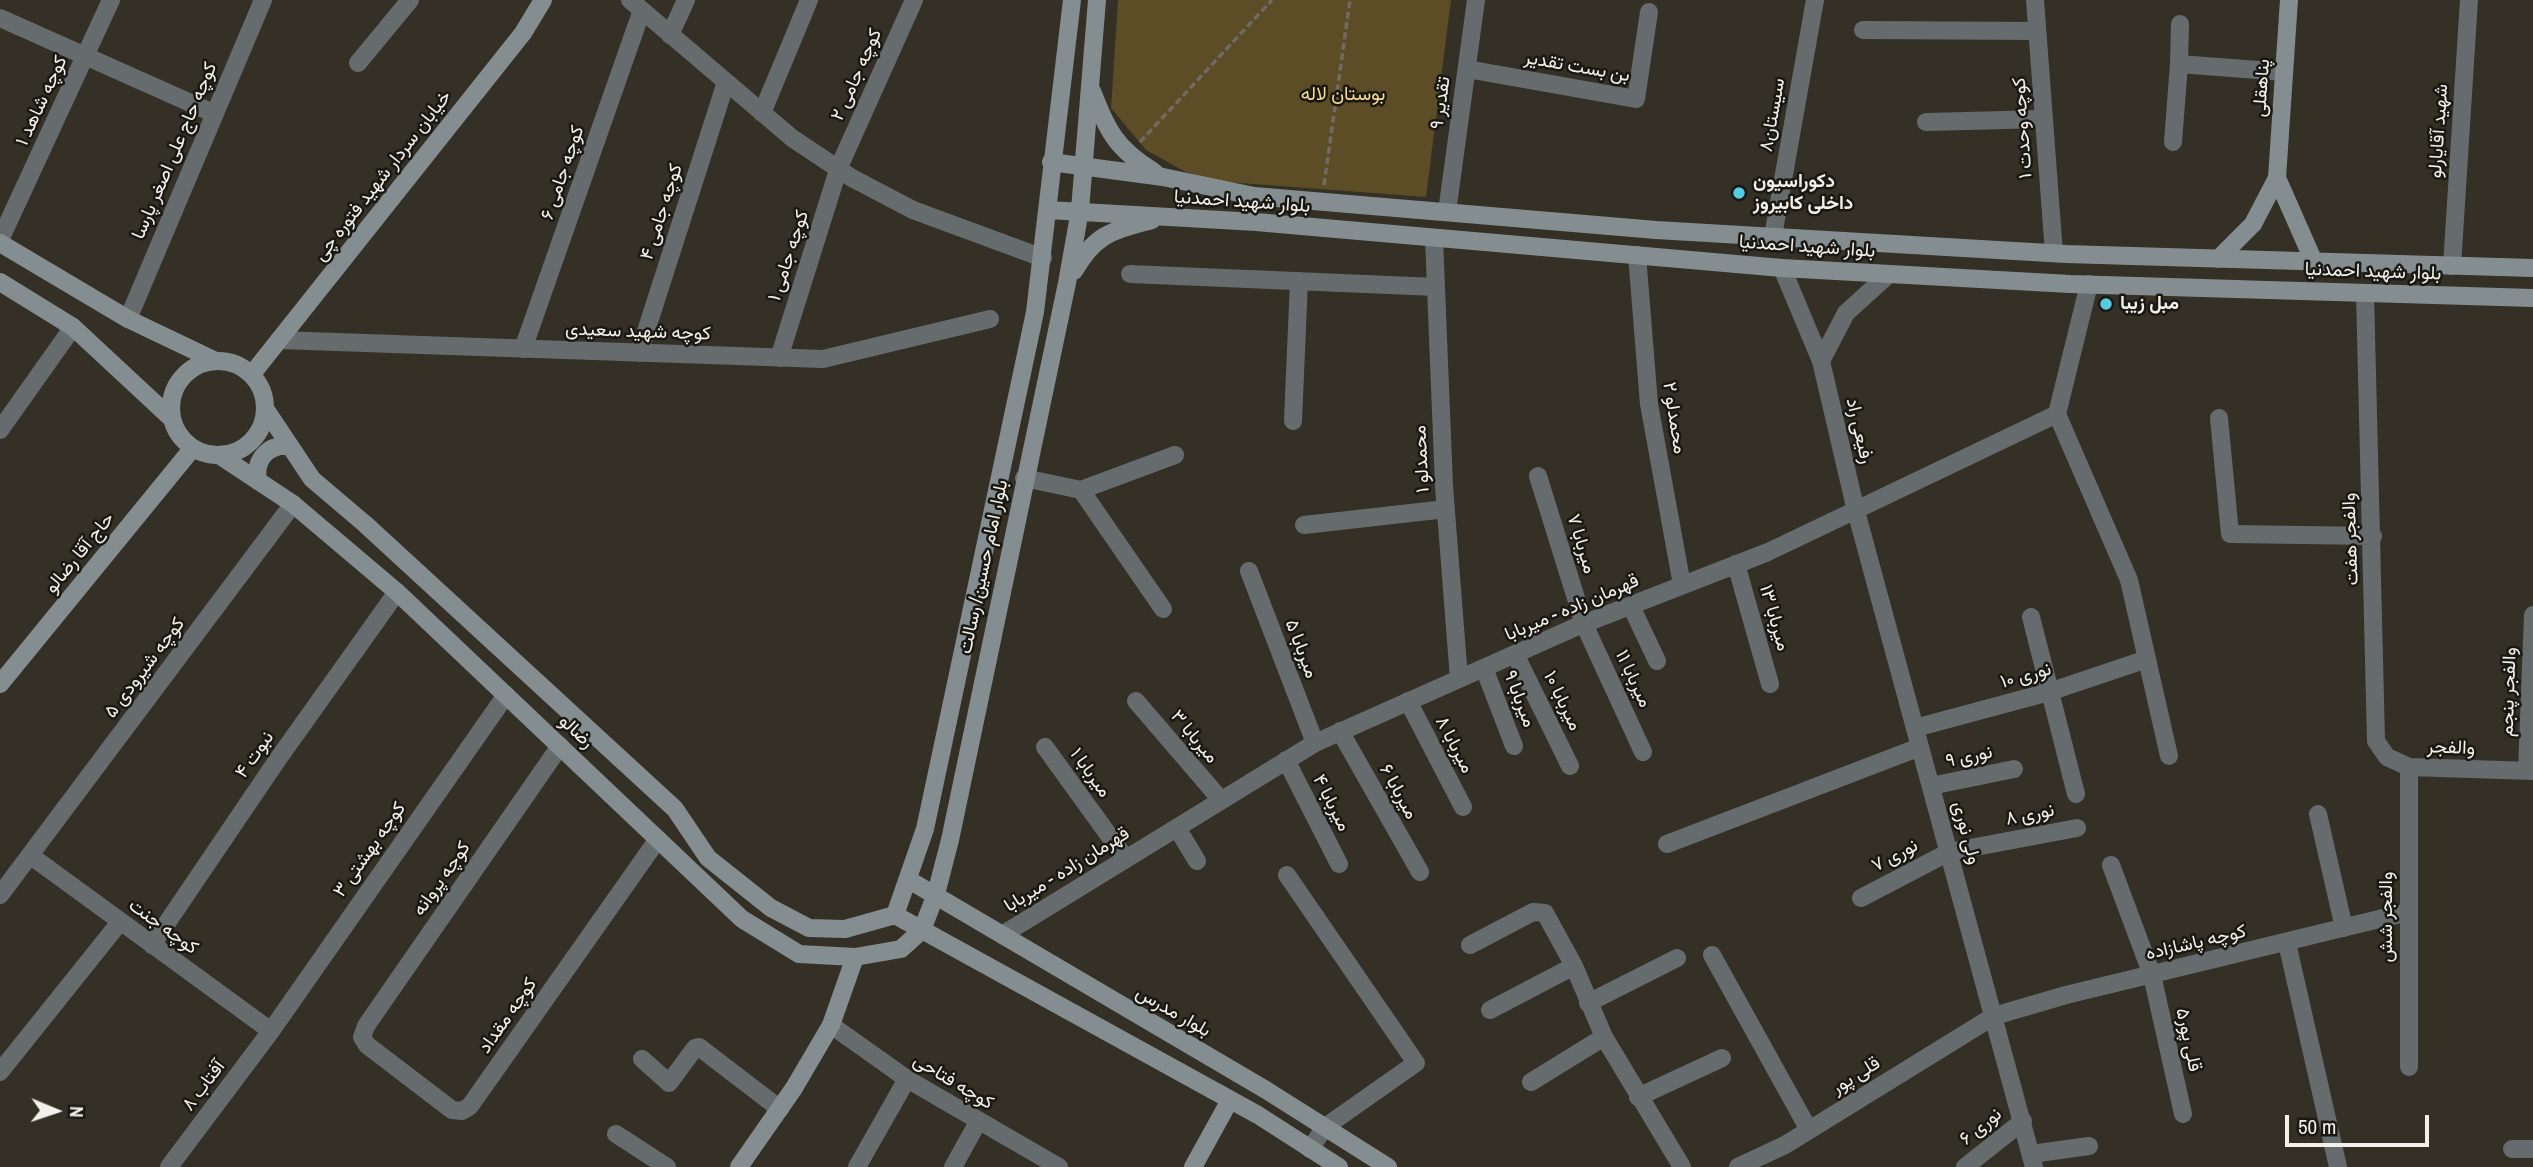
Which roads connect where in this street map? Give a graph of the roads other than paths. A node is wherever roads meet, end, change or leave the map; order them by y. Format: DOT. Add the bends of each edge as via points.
graph roads {
  1 [pos="111,0"];
  2 [pos="263,0"];
  3 [pos="410,0"];
  4 [pos="543,0"];
  5 [pos="686,0"];
  6 [pos="809,0"];
  7 [pos="914,0"];
  8 [pos="1072,0"];
  9 [pos="1097,0"];
  10 [pos="1476,0"];
  11 [pos="1815,0"];
  12 [pos="2035,0"];
  13 [pos="2289,0"];
  14 [pos="2469,0"];
  15 [pos="636,5"];
  16 [pos="1649,12"];
  17 [pos="0,18"];
  18 [pos="2180,24"];
  19 [pos="1863,30"];
  20 [pos="2037,31"];
  21 [pos="670,35"];
  22 [pos="86,56"];
  23 [pos="358,62"];
  24 [pos="2179,64"];
  25 [pos="1467,69"];
  26 [pos="2284,72"];
  27 [pos="726,82"];
  28 [pos="1091,87"];
  29 [pos="214,113"];
  30 [pos="762,113"];
  31 [pos="2044,119"];
  32 [pos="1926,122"];
  33 [pos="2173,142"];
  34 [pos="1051,162"];
  35 [pos="1084,165"];
  36 [pos="839,167"];
  37 [pos="1163,177"];
  38 [pos="2277,178"];
  39 [pos="1048,210"];
  40 [pos="1080,210"];
  41 [pos="1447,212"];
  42 [pos="1162,217"];
  43 [pos="1773,236"];
  44 [pos="1434,238"];
  45 [pos="0,242"];
  46 [pos="2054,253"];
  47 [pos="1637,256"];
  48 [pos="1043,258"];
  49 [pos="2218,258"];
  50 [pos="2314,262"];
  51 [pos="2452,266"];
  52 [pos="1782,268"];
  53 [pos="2533,268"];
  54 [pos="1130,274"];
  55 [pos="1889,274"];
  56 [pos="1299,281"];
  57 [pos="0,282"];
  58 [pos="1067,283"];
  59 [pos="2089,284"];
  60 [pos="1436,287"];
  61 [pos="2365,293"];
  62 [pos="2533,298"];
  63 [pos="128,319"];
  64 [pos="990,319"];
  65 [pos="74,327"];
  66 [pos="279,340"];
  67 [pos="523,349"];
  68 [pos="639,354"];
  69 [pos="779,358"];
  70 [pos="216,361"];
  71 [pos="1821,361"];
  72 [pos="252,374"];
  73 [pos="266,410"];
  74 [pos="2057,414"];
  75 [pos="2219,418"];
  76 [pos="172,419"];
  77 [pos="1293,421"];
  78 [pos="0,430"];
  79 [pos="290,446"];
  80 [pos="192,449"];
  81 [pos="1175,455"];
  82 [pos="222,457"];
  83 [pos="1538,476"];
  84 [pos="1024,478"];
  85 [pos="258,481"];
  86 [pos="1081,490"];
  87 [pos="293,505"];
  88 [pos="1446,509"];
  89 [pos="1856,511"];
  90 [pos="1304,525"];
  91 [pos="2373,536"];
  92 [pos="1736,564"];
  93 [pos="1249,570"];
  94 [pos="1682,585"];
  95 [pos="397,592"];
  96 [pos="1631,606"];
  97 [pos="1163,609"];
  98 [pos="2533,615"];
  99 [pos="2031,617"];
  100 [pos="1584,624"];
  101 [pos="1515,654"];
  102 [pos="2147,659"];
  103 [pos="1657,661"];
  104 [pos="1484,668"];
  105 [pos="1459,679"];
  106 [pos="0,684"];
  107 [pos="1770,684"];
  108 [pos="2049,692"];
  109 [pos="506,695"];
  110 [pos="1136,701"];
  111 [pos="1408,701"];
  112 [pos="1915,728"];
  113 [pos="1340,731"];
  114 [pos="1315,743"];
  115 [pos="560,746"];
  116 [pos="1514,746"];
  117 [pos="1045,747"];
  118 [pos="1920,747"];
  119 [pos="1643,752"];
  120 [pos="2169,756"];
  121 [pos="1286,760"];
  122 [pos="1570,766"];
  123 [pos="2409,767"];
  124 [pos="2014,769"];
  125 [pos="2530,771"];
  126 [pos="1931,786"];
  127 [pos="2076,794"];
  128 [pos="1221,800"];
  129 [pos="1463,807"];
  130 [pos="2318,814"];
  131 [pos="1177,828"];
  132 [pos="2077,828"];
  133 [pos="658,839"];
  134 [pos="1667,844"];
  135 [pos="1949,852"];
  136 [pos="31,856"];
  137 [pos="1126,859"];
  138 [pos="1197,861"];
  139 [pos="1339,864"];
  140 [pos="2110,865"];
  141 [pos="1420,872"];
  142 [pos="1287,874"];
  143 [pos="909,880"];
  144 [pos="936,894"];
  145 [pos="0,895"];
  146 [pos="1861,898"];
  147 [pos="2408,912"];
  148 [pos="895,915"];
  149 [pos="120,922"];
  150 [pos="2344,928"];
  151 [pos="922,930"];
  152 [pos="1002,935"];
  153 [pos="2287,943"];
  154 [pos="1470,945"];
  155 [pos="152,946"];
  156 [pos="1712,955"];
  157 [pos="855,957"];
  158 [pos="1677,958"];
  159 [pos="1574,966"];
  160 [pos="2152,975"];
  161 [pos="1588,1003"];
  162 [pos="1490,1010"];
  163 [pos="1994,1016"];
  164 [pos="831,1026"];
  165 [pos="271,1031"];
  166 [pos="362,1037"];
  167 [pos="1604,1037"];
  168 [pos="1722,1058"];
  169 [pos="642,1059"];
  170 [pos="2409,1067"];
  171 [pos="0,1072"];
  172 [pos="907,1079"];
  173 [pos="1531,1082"];
  174 [pos="1639,1097"];
  175 [pos="1230,1100"];
  176 [pos="779,1109"];
  177 [pos="2183,1114"];
  178 [pos="2023,1121"];
  179 [pos="978,1122"];
  180 [pos="1325,1127"];
  181 [pos="1809,1130"];
  182 [pos="616,1134"];
  183 [pos="2089,1146"];
  184 [pos="1310,1149"];
  185 [pos="2512,1149"];
  186 [pos="2533,1149"];
  187 [pos="2033,1160"];
  188 [pos="1052,1165"];
  189 [pos="169,1167"];
  190 [pos="667,1167"];
  191 [pos="739,1167"];
  192 [pos="857,1167"];
  193 [pos="953,1167"];
  194 [pos="1193,1167"];
  195 [pos="1339,1167"];
  196 [pos="1388,1167"];
  197 [pos="1682,1167"];
  198 [pos="1738,1167"];
  199 [pos="1965,1167"];
  200 [pos="2337,1167"];
  1 -- 22 [label="street, کوچه شاهد ۱"];
  2 -- 29 [label="street, کوچه حاج علی اصغر پارسا"];
  3 -- 23 [label="street"];
  4 -- 66 [label="main road, خیابان سردار شهید فتوره چی" via="523,33"];
  5 -- 21 [label="street"];
  6 -- 30 [label="street"];
  7 -- 36 [label="street, کوچه جامی ۲"];
  8 -- 34 [label="main road, بلوار امام حسین/ رسالت" via="1066,77"];
  9 -- 28 [label="main road, بلوار امام حسین/ رسالت"];
  10 -- 25 [label="street, ۹ تقدیر"];
  11 -- 43 [label="street, سیستان۸"];
  12 -- 20 [label="street, کوچه وحدت ۱"];
  13 -- 26 [label="main road, پناهقلی"];
  14 -- 51 [label="street, شهید آقایارلو"];
  15 -- 21 [label="street"];
  15 -- 67 [label="street, کوچه جامی ۶"];
  16 -- 25 [label="street, بن بست تقدیر" via="1636,99"];
  17 -- 22 [label="street"];
  18 -- 24 [label="street"];
  19 -- 20 [label="street"];
  20 -- 31 [label="street, کوچه وحدت ۱"];
  21 -- 27 [label="street"];
  22 -- 29 [label="street"];
  22 -- 45 [label="street, کوچه شاهد ۱"];
  24 -- 26 [label="street"];
  24 -- 33 [label="street"];
  25 -- 41 [label="street, ۹ تقدیر"];
  26 -- 38 [label="main road, پناهقلی"];
  27 -- 30 [label="street"];
  27 -- 68 [label="street, کوچه جامی ۴"];
  28 -- 35 [label="main road, بلوار امام حسین/ رسالت"];
  28 -- 37 [label="main road" via="1109,134"];
  29 -- 63 [label="street, کوچه حاج علی اصغر پارسا"];
  30 -- 36 [label="street"];
  31 -- 32 [label="street"];
  31 -- 46 [label="street, کوچه وحدت ۱"];
  34 -- 35 [label="main road, بلوار شهید احمدنیا"];
  34 -- 39 [label="main road, بلوار امام حسین/ رسالت"];
  35 -- 37 [label="main road, بلوار شهید احمدنیا"];
  35 -- 40 [label="main road, بلوار امام حسین/ رسالت"];
  36 -- 48 [label="street" via="912,210"];
  36 -- 69 [label="street, کوچه جامی ۱"];
  37 -- 41 [label="main road, بلوار شهید احمدنیا" via="1254,196"];
  38 -- 49 [label="main road, پناهقلی" via="2253,224"];
  38 -- 50 [label="main road, پناهقلی"];
  39 -- 40 [label="main road, بلوار شهید احمدنیا"];
  39 -- 48 [label="main road, بلوار امام حسین/ رسالت"];
  40 -- 42 [label="main road, بلوار شهید احمدنیا"];
  40 -- 58 [label="main road, بلوار امام حسین/ رسالت"];
  41 -- 43 [label="main road, بلوار شهید احمدنیا"];
  42 -- 44 [label="main road, بلوار شهید احمدنیا"];
  42 -- 58 [label="main road" via="1117,230 1088,247"];
  43 -- 46 [label="main road, بلوار شهید احمدنیا"];
  44 -- 47 [label="main road, بلوار شهید احمدنیا"];
  44 -- 60 [label="street, محمدلو ۱"];
  45 -- 63 [label="main road"];
  46 -- 49 [label="main road, بلوار شهید احمدنیا"];
  47 -- 52 [label="main road, بلوار شهید احمدنیا"];
  47 -- 94 [label="street, محمدلو ۲" via="1649,404"];
  48 -- 143 [label="main road, بلوار امام حسین/ رسالت" via="928,816"];
  49 -- 50 [label="main road, بلوار شهید احمدنیا"];
  50 -- 51 [label="main road, بلوار شهید احمدنیا"];
  51 -- 53 [label="main road, بلوار شهید احمدنیا"];
  52 -- 55 [label="main road, بلوار شهید احمدنیا"];
  52 -- 71 [label="street, رفیعی راد"];
  54 -- 56 [label="street"];
  55 -- 59 [label="main road, بلوار شهید احمدنیا"];
  55 -- 71 [label="street" via="1846,313"];
  56 -- 60 [label="street"];
  56 -- 77 [label="street"];
  57 -- 65 [label="main road"];
  58 -- 84 [label="main road, بلوار امام حسین/ رسالت"];
  59 -- 61 [label="main road, بلوار شهید احمدنیا"];
  59 -- 74 [label="street"];
  60 -- 88 [label="street, محمدلو ۱"];
  61 -- 62 [label="main road, بلوار شهید احمدنیا"];
  61 -- 91 [label="street, والفجر هفت"];
  63 -- 70 [label="main road"];
  64 -- 69 [label="street, کوچه شهید سعیدی" via="823,359"];
  65 -- 76 [label="main road"];
  65 -- 78 [label="street"];
  66 -- 67 [label="street, کوچه شهید سعیدی"];
  66 -- 72 [label="main road, خیابان سردار شهید فتوره چی"];
  67 -- 68 [label="street, کوچه شهید سعیدی"];
  68 -- 69 [label="street, کوچه شهید سعیدی"];
  70 -- 72 [label="main road" via="235,364"];
  70 -- 76 [label="main road" via="196,366 181,379 172,398"];
  71 -- 89 [label="street, رفیعی راد"];
  72 -- 73 [label="main road" via="263,391"];
  73 -- 79 [label="main road, رضالو"];
  73 -- 82 [label="main road" via="260,433 244,449"];
  74 -- 89 [label="street, قهرمان زاده - میربابا"];
  74 -- 102 [label="street" via="2129,580"];
  75 -- 91 [label="street" via="2230,534"];
  76 -- 80 [label="main road" via="179,436"];
  79 -- 85 [label="main road" via="275,447 263,455 257,467"];
  79 -- 148 [label="main road, رضالو" via="312,479 675,809 708,858 771,908 809,928 845,929"];
  80 -- 82 [label="main road"];
  80 -- 106 [label="main road, حاج آقا رضالو"];
  81 -- 86 [label="street"];
  82 -- 85 [label="main road, رضالو"];
  83 -- 100 [label="street, میربابا ۷"];
  84 -- 86 [label="street"];
  84 -- 144 [label="main road, بلوار امام حسین/ رسالت"];
  85 -- 87 [label="main road, رضالو"];
  86 -- 97 [label="street"];
  87 -- 95 [label="main road, رضالو"];
  87 -- 136 [label="street, کوچه شیرودی ۵"];
  88 -- 90 [label="street"];
  88 -- 105 [label="street, محمدلو ۱"];
  89 -- 92 [label="street, قهرمان زاده - میربابا"];
  89 -- 112 [label="street, ولی نوری"];
  91 -- 123 [label="street, والفجر هفت" via="2376,741 2386,757"];
  92 -- 94 [label="street, قهرمان زاده - میربابا"];
  92 -- 107 [label="street, میربابا ۱۳"];
  93 -- 114 [label="street, میربابا ۵"];
  94 -- 96 [label="street, قهرمان زاده - میربابا"];
  95 -- 109 [label="main road, رضالو"];
  95 -- 155 [label="street, نبوت ۴"];
  96 -- 100 [label="street, قهرمان زاده - میربابا"];
  96 -- 103 [label="street"];
  98 -- 125 [label="street, والفجر پنجم"];
  99 -- 108 [label="street"];
  100 -- 101 [label="street, قهرمان زاده - میربابا"];
  100 -- 119 [label="street, میربابا ۱۱"];
  101 -- 104 [label="street, قهرمان زاده - میربابا"];
  101 -- 122 [label="street, میربابا ۱۰"];
  102 -- 108 [label="street, نوری ۱۰"];
  102 -- 120 [label="street"];
  104 -- 105 [label="street, قهرمان زاده - میربابا"];
  104 -- 116 [label="street, میربابا ۹"];
  105 -- 111 [label="street, قهرمان زاده - میربابا"];
  108 -- 112 [label="street, نوری ۱۰"];
  108 -- 127 [label="street"];
  109 -- 115 [label="main road, رضالو"];
  109 -- 165 [label="street, کوچه بهشتی ۳"];
  110 -- 128 [label="street, میربابا ۳"];
  111 -- 113 [label="street, قهرمان زاده - میربابا"];
  111 -- 129 [label="street, میربابا ۸"];
  112 -- 118 [label="street, ولی نوری"];
  113 -- 114 [label="street, قهرمان زاده - میربابا"];
  113 -- 141 [label="street, میربابا ۶"];
  114 -- 121 [label="street, قهرمان زاده - میربابا"];
  115 -- 133 [label="main road, رضالو"];
  115 -- 166 [label="street, کوچه پروانه"];
  117 -- 137 [label="street, میربابا ۱"];
  118 -- 126 [label="street, ولی نوری"];
  118 -- 134 [label="street"];
  121 -- 128 [label="street, قهرمان زاده - میربابا"];
  121 -- 139 [label="street, میربابا ۴"];
  123 -- 125 [label="street, والفجر"];
  123 -- 147 [label="street, والفجر شش"];
  124 -- 126 [label="street, نوری ۹"];
  126 -- 135 [label="street, ولی نوری"];
  128 -- 131 [label="street, قهرمان زاده - میربابا"];
  130 -- 150 [label="street"];
  131 -- 137 [label="street, قهرمان زاده - میربابا"];
  131 -- 138 [label="street"];
  132 -- 135 [label="street, نوری ۸"];
  133 -- 157 [label="main road, رضالو" via="742,919 799,954"];
  133 -- 166 [label="street, کوچه مقداد" via="470,1106 452,1110"];
  135 -- 146 [label="street, نوری ۷"];
  135 -- 163 [label="street, ولی نوری"];
  136 -- 145 [label="street, کوچه شیرودی ۵"];
  136 -- 149 [label="street, کوچه جنت"];
  137 -- 152 [label="street, قهرمان زاده - میربابا"];
  140 -- 160 [label="street, قلی پور۵"];
  142 -- 180 [label="street" via="1416,1063"];
  143 -- 144 [label="main road, بلوار مدرس"];
  143 -- 148 [label="main road, بلوار امام حسین/ رسالت"];
  144 -- 151 [label="main road, بلوار امام حسین/ رسالت"];
  144 -- 152 [label="main road, بلوار مدرس"];
  147 -- 150 [label="street, کوچه پاشازاده"];
  147 -- 170 [label="street, والفجر شش"];
  148 -- 151 [label="main road"];
  149 -- 155 [label="street, کوچه جنت"];
  149 -- 171 [label="street"];
  150 -- 153 [label="street, کوچه پاشازاده"];
  151 -- 157 [label="main road, رضالو" via="901,949"];
  151 -- 175 [label="main road"];
  152 -- 180 [label="main road, بلوار مدرس"];
  153 -- 160 [label="street, کوچه پاشازاده"];
  153 -- 200 [label="street"];
  154 -- 159 [label="street" via="1532,912 1545,913"];
  155 -- 165 [label="street, کوچه جنت"];
  156 -- 181 [label="street"];
  157 -- 164 [label="main road"];
  158 -- 161 [label="street"];
  159 -- 161 [label="street"];
  159 -- 162 [label="street"];
  160 -- 163 [label="street, کوچه پاشازاده"];
  160 -- 177 [label="street, قلی پور۵"];
  161 -- 167 [label="street"];
  163 -- 178 [label="street, ولی نوری"];
  163 -- 181 [label="street, قلی پور"];
  164 -- 172 [label="street, کوچه فتاحی"];
  164 -- 176 [label="main road"];
  165 -- 189 [label="street, آفتاب ۸"];
  167 -- 173 [label="street"];
  167 -- 174 [label="street"];
  168 -- 174 [label="street"];
  169 -- 176 [label="street" via="669,1083 699,1046"];
  172 -- 179 [label="street, کوچه فتاحی"];
  172 -- 192 [label="street"];
  174 -- 197 [label="street"];
  175 -- 184 [label="main road"];
  175 -- 194 [label="main road"];
  176 -- 191 [label="main road"];
  178 -- 187 [label="street, ولی نوری"];
  178 -- 199 [label="street, نوری ۶"];
  179 -- 188 [label="street, کوچه فتاحی"];
  179 -- 193 [label="street"];
  180 -- 184 [label="street"];
  180 -- 196 [label="main road, بلوار مدرس"];
  181 -- 198 [label="street, قلی پور"];
  182 -- 190 [label="street"];
  183 -- 187 [label="street"];
  184 -- 195 [label="main road"];
  185 -- 186 [label="street"];
}
